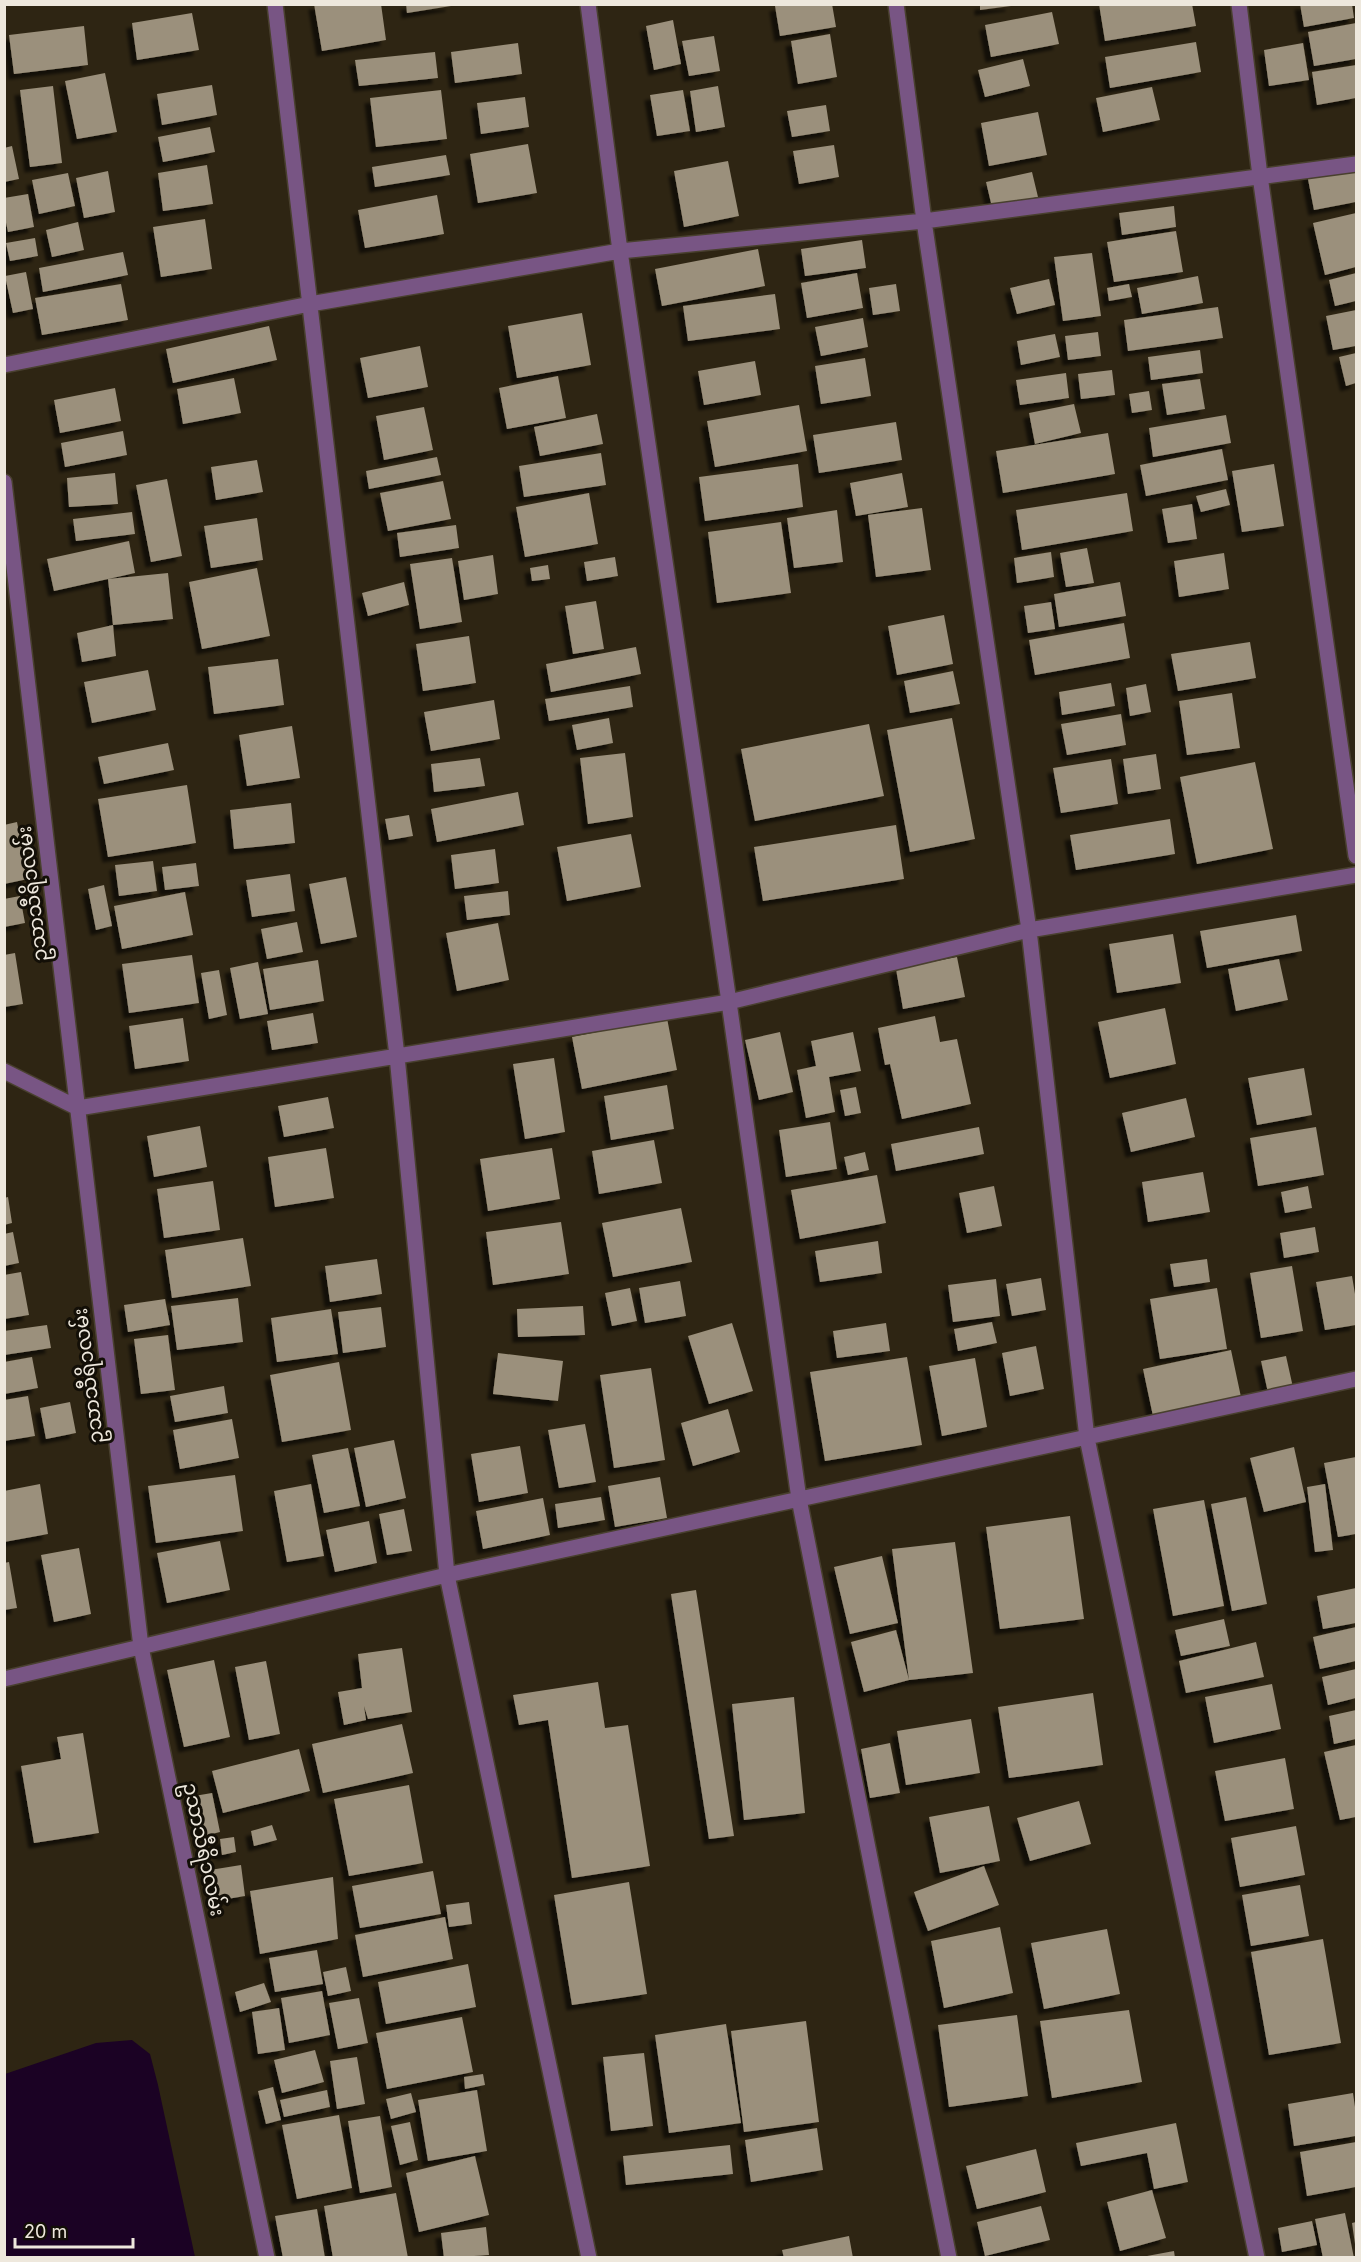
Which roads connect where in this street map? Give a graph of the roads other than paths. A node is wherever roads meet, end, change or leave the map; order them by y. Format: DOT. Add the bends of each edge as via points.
graph roads {
  1 [pos="275,4"];
  2 [pos="588,4"];
  3 [pos="896,4"];
  4 [pos="1239,4"];
  5 [pos="1356,164"];
  6 [pos="1260,176"];
  7 [pos="924,221"];
  8 [pos="620,251"];
  9 [pos="310,304"];
  10 [pos="4,365"];
  11 [pos="4,482"];
  12 [pos="1356,856"];
  13 [pos="1356,875"];
  14 [pos="1029,930"];
  15 [pos="729,1002"];
  16 [pos="397,1056"];
  17 [pos="4,1071"];
  18 [pos="78,1108"];
  19 [pos="1356,1379"];
  20 [pos="1087,1437"];
  21 [pos="799,1499"];
  22 [pos="447,1575"];
  23 [pos="141,1647"];
  24 [pos="4,1679"];
  25 [pos="267,2258"];
  26 [pos="589,2258"];
  27 [pos="949,2258"];
  28 [pos="1257,2258"];
  1 -- 9 [label="street"];
  2 -- 8 [label="street"];
  3 -- 7 [label="street"];
  4 -- 6 [label="street"];
  5 -- 6 [label="street"];
  6 -- 7 [label="street"];
  6 -- 12 [label="street"];
  7 -- 8 [label="street"];
  7 -- 14 [label="street"];
  8 -- 9 [label="street"];
  8 -- 15 [label="street"];
  9 -- 10 [label="street"];
  9 -- 16 [label="street"];
  11 -- 18 [label="street, ဥသာသီရိ၁လမ်း"];
  13 -- 14 [label="street"];
  14 -- 15 [label="street"];
  14 -- 20 [label="street"];
  15 -- 16 [label="street"];
  15 -- 21 [label="street"];
  16 -- 18 [label="street"];
  16 -- 22 [label="street"];
  17 -- 18 [label="street"];
  18 -- 23 [label="street, ဥသာသီရိ၁လမ်း"];
  19 -- 20 [label="street"];
  20 -- 21 [label="street"];
  20 -- 28 [label="street"];
  21 -- 22 [label="street"];
  21 -- 27 [label="street"];
  22 -- 23 [label="street"];
  22 -- 26 [label="street"];
  23 -- 24 [label="street"];
  23 -- 25 [label="street, ဥသာသီရိ၁လမ်း"];
}
